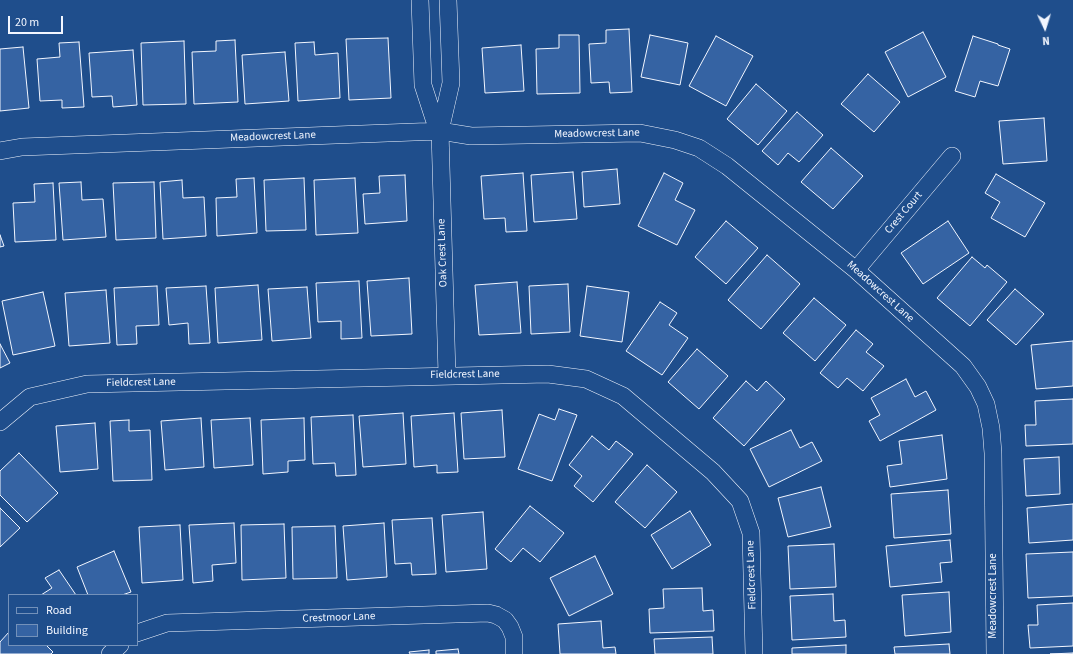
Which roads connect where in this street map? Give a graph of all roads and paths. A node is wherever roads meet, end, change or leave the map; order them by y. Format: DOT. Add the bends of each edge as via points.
graph roads {
  1 [pos="420,0"];
  2 [pos="448,0"];
  3 [pos="440,131"];
  4 [pos="0,151"];
  5 [pos="952,156"];
  6 [pos="856,270"];
  7 [pos="447,375"];
  8 [pos="0,422"];
  9 [pos="138,633"];
  10 [pos="119,646"];
  11 [pos="110,654"];
  12 [pos="514,654"];
  13 [pos="754,654"];
  14 [pos="995,654"];
  1 -- 3 [label="street, Oak Crest Lane" via="423,85"];
  2 -- 3 [label="street, Oak Crest Lane" via="451,83"];
  3 -- 4 [label="street, Meadowcrest Lane" via="22,147"];
  3 -- 6 [label="street, Meadowcrest Lane" via="470,136 640,133 699,148 727,166"];
  3 -- 7 [label="street, Oak Crest Lane"];
  5 -- 6 [label="street, Crest Court"];
  6 -- 14 [label="street, Meadowcrest Lane" via="962,366 978,387 986,404 993,453"];
  7 -- 8 [label="street, Fieldcrest Lane" via="87,384 30,397"];
  7 -- 13 [label="street, Fieldcrest Lane" via="548,374 586,378 623,396 713,472 740,501 751,533"];
  9 -- 12 [label="street, Crestmoor Lane" via="167,623 488,613 505,620 510,627 514,637"];
  10 -- 11 [label="street"];
}
